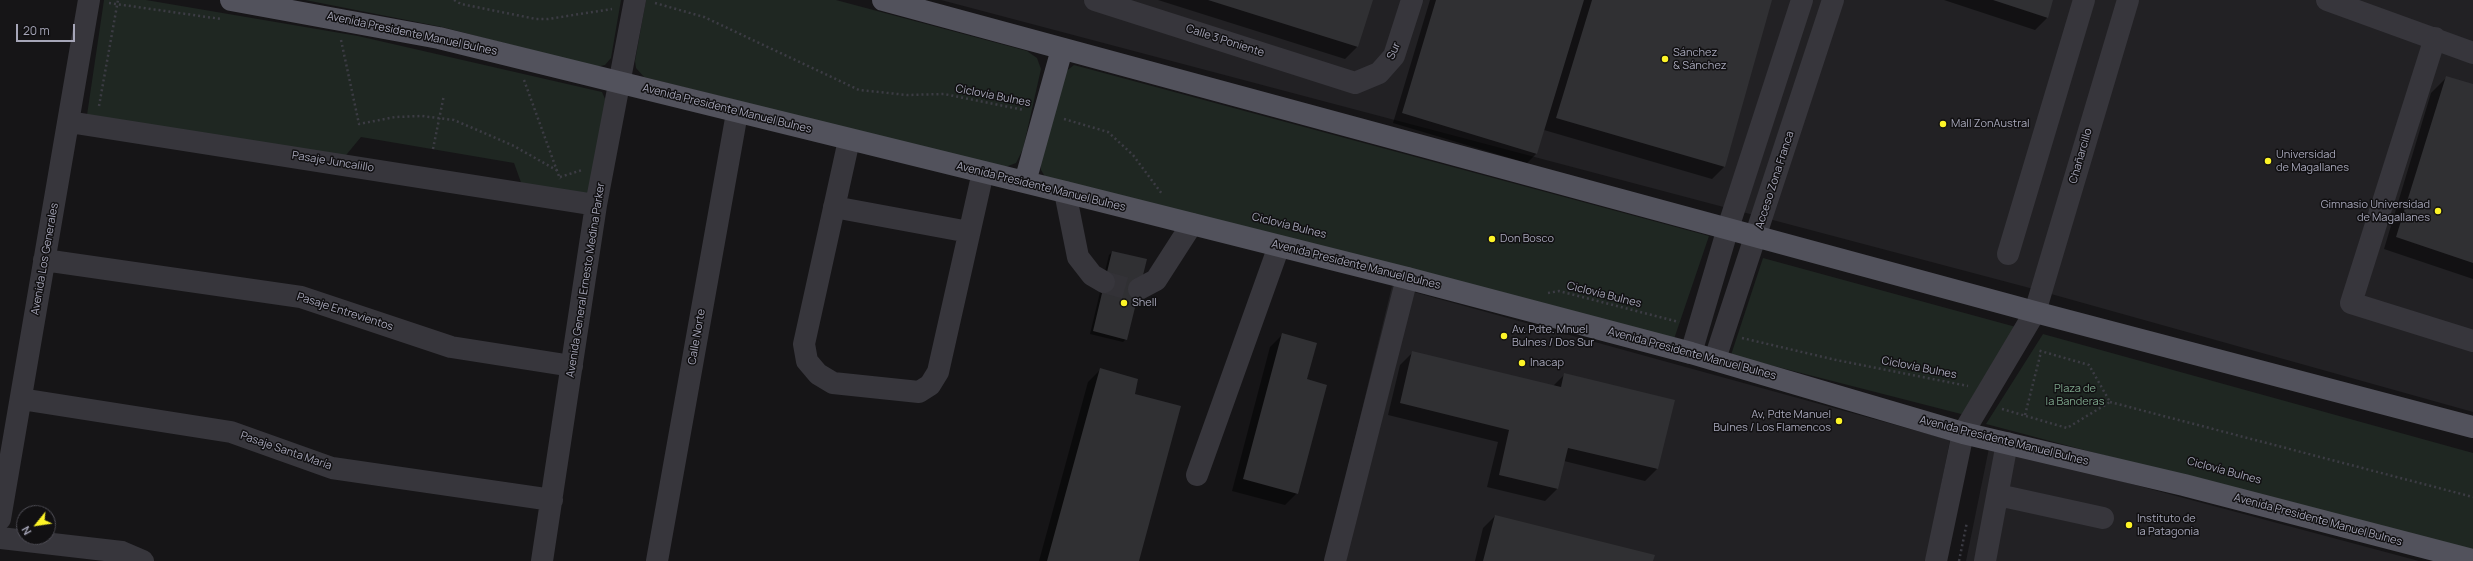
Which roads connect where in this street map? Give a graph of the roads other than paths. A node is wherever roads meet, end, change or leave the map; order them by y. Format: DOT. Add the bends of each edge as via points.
graph roads {
  1 [pos="88,0"];
  2 [pos="231,0"];
  3 [pos="883,0"];
  4 [pos="1095,0"];
  5 [pos="1412,0"];
  6 [pos="1802,0"];
  7 [pos="1833,0"];
  8 [pos="2084,0"];
  9 [pos="2128,0"];
  10 [pos="2327,0"];
  11 [pos="639,5"];
  12 [pos="2435,38"];
  13 [pos="1062,49"];
  14 [pos="2473,53"];
  15 [pos="621,82"];
  16 [pos="1355,83"];
  17 [pos="737,113"];
  18 [pos="69,122"];
  19 [pos="849,140"];
  20 [pos="983,172"];
  21 [pos="1025,182"];
  22 [pos="1065,192"];
  23 [pos="596,205"];
  24 [pos="834,207"];
  25 [pos="1192,224"];
  26 [pos="1728,228"];
  27 [pos="969,232"];
  28 [pos="1757,237"];
  29 [pos="1279,246"];
  30 [pos="2008,254"];
  31 [pos="44,260"];
  32 [pos="1408,278"];
  33 [pos="1104,282"];
  34 [pos="1139,289"];
  35 [pos="2035,312"];
  36 [pos="2473,341"];
  37 [pos="1691,353"];
  38 [pos="1715,359"];
  39 [pos="572,366"];
  40 [pos="21,399"];
  41 [pos="2473,427"];
  42 [pos="1963,432"];
  43 [pos="2007,443"];
  44 [pos="1197,475"];
  45 [pos="1998,495"];
  46 [pos="552,500"];
  47 [pos="2103,518"];
  48 [pos="0,519"];
  49 [pos="0,538"];
  50 [pos="2473,560"];
  51 [pos="143,561"];
  52 [pos="542,561"];
  53 [pos="657,561"];
  54 [pos="1335,561"];
  55 [pos="1936,561"];
  56 [pos="1984,561"];
  1 -- 18 [label="street, Avenida Los Generales"];
  2 -- 15 [label="main road, Avenida Presidente Manuel Bulnes" via="440,38"];
  3 -- 13 [label="main road"];
  4 -- 16 [label="street, Calle 3 Poniente"];
  5 -- 16 [label="street, Sur" via="1394,56 1379,73"];
  6 -- 26 [label="street"];
  7 -- 28 [label="street, Acceso Zona Franca"];
  8 -- 30 [label="street"];
  9 -- 35 [label="street, Chañarcillo"];
  10 -- 12 [label="street"];
  11 -- 15 [label="street, Avenida General Ernesto Medina Parker"];
  12 -- 14 [label="street"];
  12 -- 36 [label="street" via="2351,303"];
  13 -- 21 [label="main road"];
  13 -- 26 [label="main road"];
  15 -- 17 [label="main road, Avenida Presidente Manuel Bulnes"];
  15 -- 23 [label="street, Avenida General Ernesto Medina Parker"];
  17 -- 19 [label="main road, Avenida Presidente Manuel Bulnes"];
  17 -- 53 [label="street, Calle Norte"];
  18 -- 23 [label="street, Pasaje Juncalillo"];
  18 -- 31 [label="street, Avenida Los Generales"];
  19 -- 20 [label="main road, Avenida Presidente Manuel Bulnes"];
  19 -- 24 [label="street"];
  20 -- 21 [label="main road, Avenida Presidente Manuel Bulnes"];
  20 -- 27 [label="street"];
  21 -- 22 [label="main road, Avenida Presidente Manuel Bulnes"];
  22 -- 25 [label="main road, Avenida Presidente Manuel Bulnes"];
  22 -- 33 [label="street" via="1078,257 1092,275"];
  23 -- 39 [label="street, Avenida General Ernesto Medina Parker"];
  24 -- 27 [label="street"];
  24 -- 27 [label="street" via="804,344 807,361 818,374 834,382 919,392 930,385 938,372"];
  25 -- 29 [label="main road, Avenida Presidente Manuel Bulnes"];
  25 -- 34 [label="street" via="1156,280"];
  26 -- 28 [label="main road"];
  26 -- 37 [label="street"];
  28 -- 35 [label="main road"];
  28 -- 38 [label="street, Acceso Zona Franca"];
  29 -- 32 [label="main road, Avenida Presidente Manuel Bulnes"];
  29 -- 44 [label="street"];
  31 -- 39 [label="street, Pasaje Entrevientos" via="302,297 451,347"];
  31 -- 40 [label="street, Avenida Los Generales"];
  32 -- 37 [label="main road, Avenida Presidente Manuel Bulnes"];
  32 -- 54 [label="street"];
  35 -- 41 [label="main road"];
  35 -- 42 [label="street, Chañarcillo"];
  37 -- 38 [label="main road, Avenida Presidente Manuel Bulnes"];
  38 -- 42 [label="main road, Avenida Presidente Manuel Bulnes"];
  39 -- 46 [label="street, Avenida General Ernesto Medina Parker"];
  40 -- 46 [label="street, Pasaje Santa María" via="231,432 332,468"];
  40 -- 48 [label="street, Avenida Los Generales"];
  42 -- 43 [label="main road, Avenida Presidente Manuel Bulnes"];
  42 -- 55 [label="street"];
  43 -- 45 [label="street"];
  43 -- 50 [label="main road, Avenida Presidente Manuel Bulnes" via="2184,485"];
  45 -- 47 [label="street"];
  45 -- 56 [label="street"];
  46 -- 52 [label="street, Avenida General Ernesto Medina Parker"];
  49 -- 51 [label="street" via="122,552"];
}
